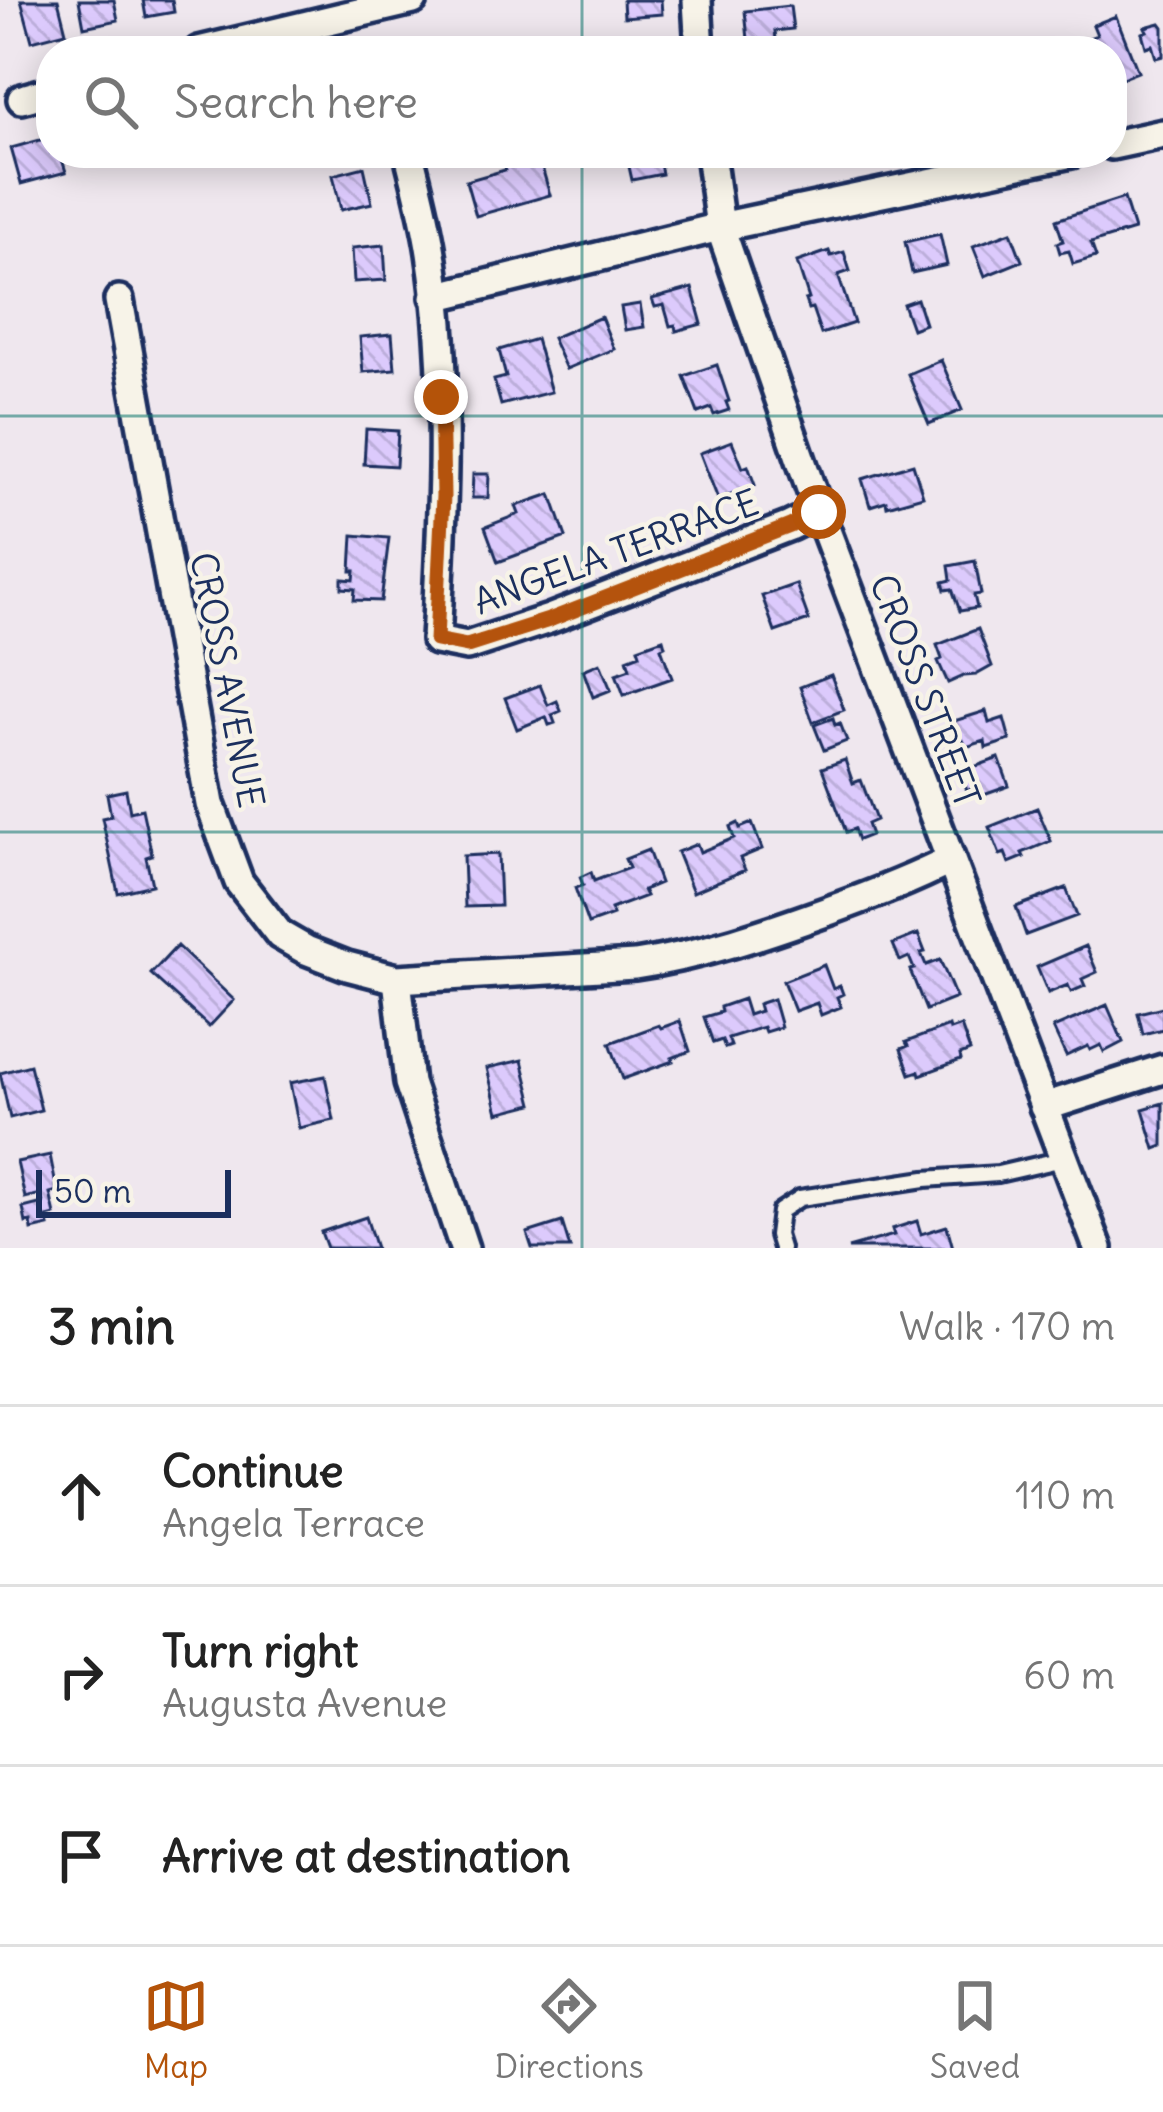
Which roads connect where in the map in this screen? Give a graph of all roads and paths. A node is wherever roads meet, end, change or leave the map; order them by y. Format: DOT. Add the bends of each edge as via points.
graph roads {
  1 [pos="413,0"];
  2 [pos="697,0"];
  3 [pos="262,36"];
  4 [pos="699,36"];
  5 [pos="36,95"];
  6 [pos="22,99"];
  7 [pos="1163,134"];
  8 [pos="1127,142"];
  9 [pos="412,168"];
  10 [pos="712,168"];
  11 [pos="1001,168"];
  12 [pos="720,227"];
  13 [pos="435,297"];
  14 [pos="119,301"];
  15 [pos="819,512"];
  16 [pos="951,860"];
  17 [pos="398,979"];
  18 [pos="1163,1070"];
  19 [pos="1044,1107"];
  20 [pos="1063,1159"];
  21 [pos="464,1248"];
  22 [pos="781,1248"];
  23 [pos="1098,1248"];
  1 -- 3 [label="street"];
  2 -- 4 [label="street"];
  5 -- 6 [label="street"];
  7 -- 8 [label="street"];
  9 -- 13 [label="street"];
  10 -- 12 [label="street, CROSS STREET"];
  11 -- 12 [label="street"];
  12 -- 13 [label="street"];
  12 -- 15 [label="street, CROSS STREET"];
  13 -- 15 [label="street, ANGELA TERRACE" via="443,496 436,640 467,646 549,620"];
  14 -- 17 [label="street, CROSS AVENUE" via="210,805 239,882 280,935"];
  15 -- 16 [label="street, CROSS STREET"];
  16 -- 17 [label="street, CROSS AVENUE" via="766,934 674,959"];
  16 -- 19 [label="street, CROSS STREET"];
  17 -- 21 [label="street" via="409,1083"];
  18 -- 19 [label="street"];
  19 -- 20 [label="street, CROSS STREET"];
  20 -- 22 [label="lane" via="800,1198 779,1211"];
  20 -- 23 [label="street, CROSS STREET"];
}
